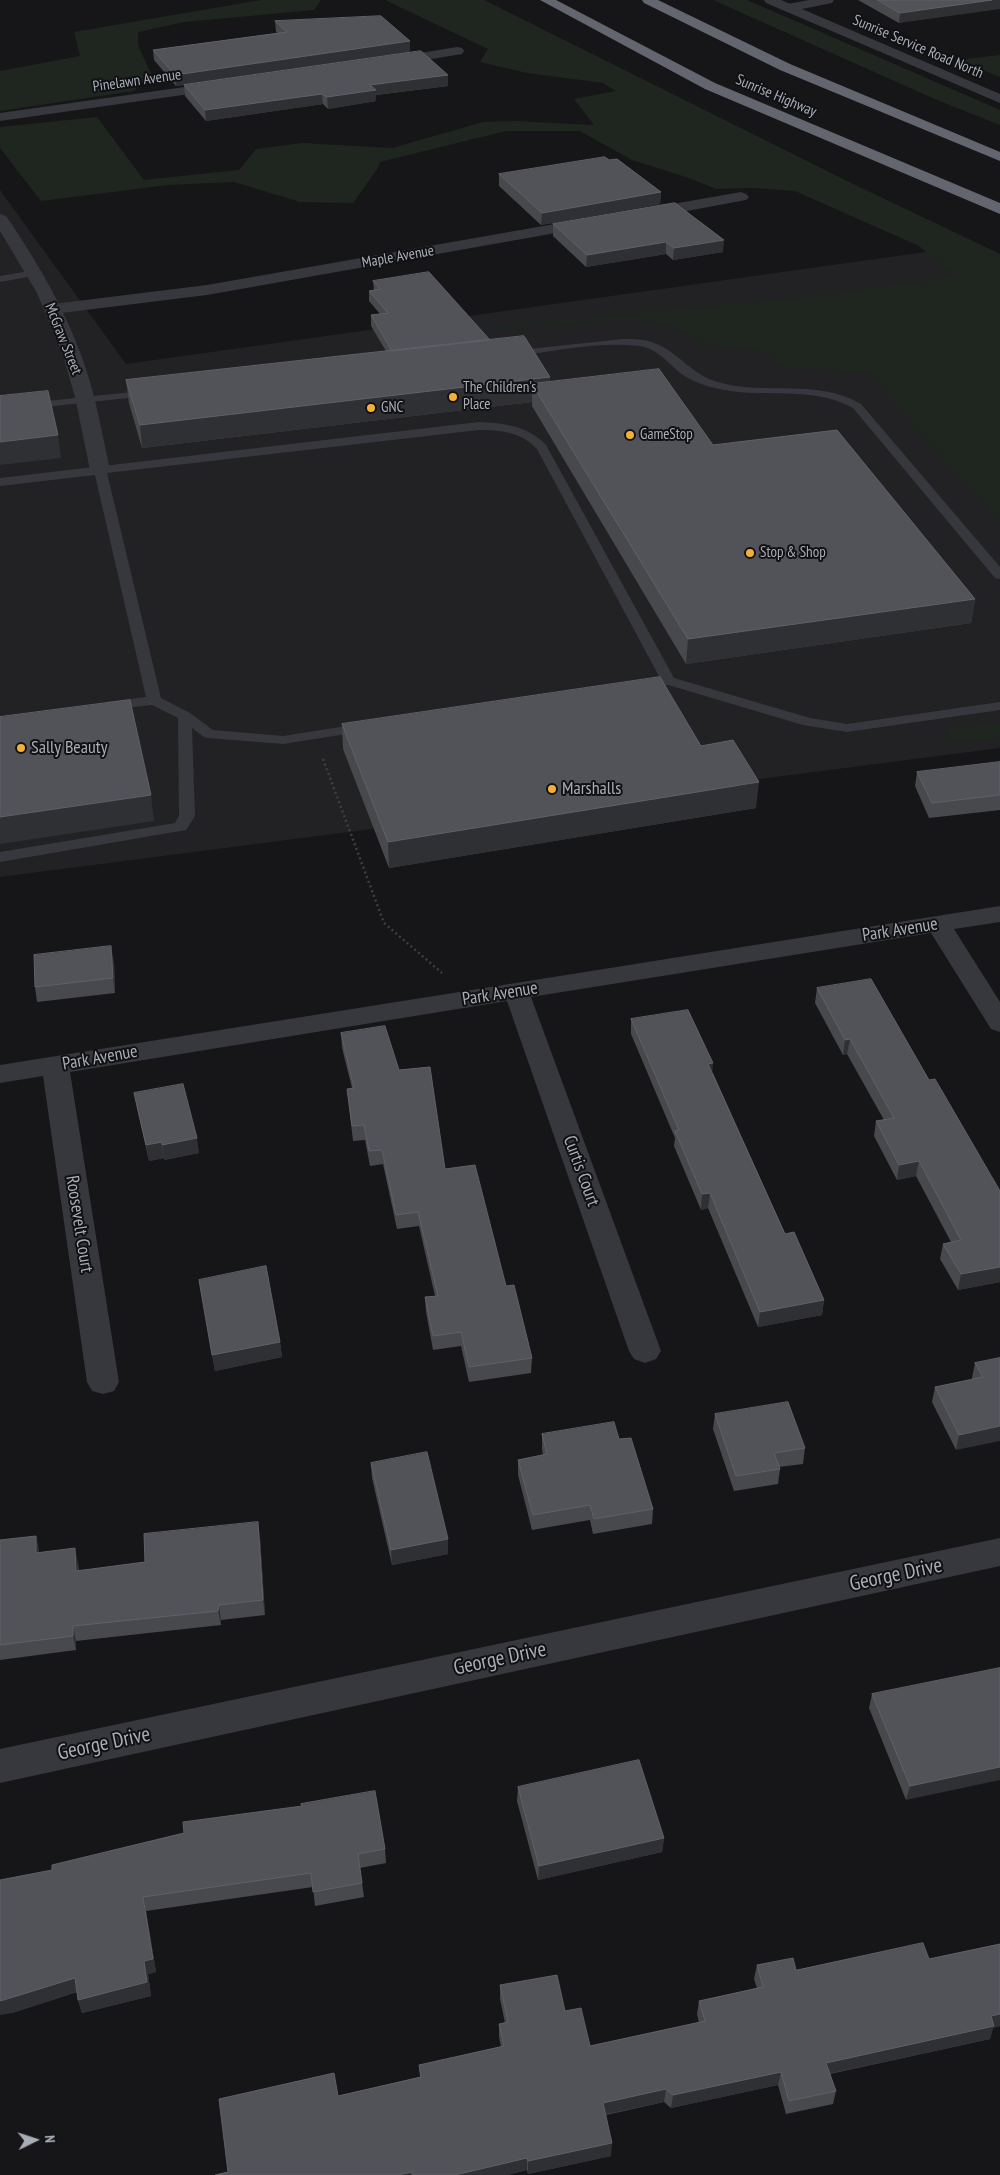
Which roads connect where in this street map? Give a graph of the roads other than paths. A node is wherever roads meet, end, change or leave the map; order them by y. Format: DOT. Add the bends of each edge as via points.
graph roads {
  1 [pos="546,0"];
  2 [pos="648,0"];
  3 [pos="770,0"];
  4 [pos="828,0"];
  5 [pos="787,8"];
  6 [pos="457,52"];
  7 [pos="371,65"];
  8 [pos="234,84"];
  9 [pos="1000,99"];
  10 [pos="0,117"];
  11 [pos="1000,157"];
  12 [pos="741,197"];
  13 [pos="1000,209"];
  14 [pos="625,217"];
  15 [pos="0,219"];
  16 [pos="605,221"];
  17 [pos="35,272"];
  18 [pos="0,279"];
  19 [pos="53,309"];
  20 [pos="495,355"];
  21 [pos="162,392"];
  22 [pos="85,400"];
  23 [pos="0,409"];
  24 [pos="100,470"];
  25 [pos="0,482"];
  26 [pos="1000,575"];
  27 [pos="670,681"];
  28 [pos="631,687"];
  29 [pos="154,700"];
  30 [pos="1000,706"];
  31 [pos="92,708"];
  32 [pos="185,716"];
  33 [pos="380,725"];
  34 [pos="0,857"];
  35 [pos="1000,914"];
  36 [pos="938,924"];
  37 [pos="516,991"];
  38 [pos="1000,1023"];
  39 [pos="55,1066"];
  40 [pos="0,1074"];
  41 [pos="645,1351"];
  42 [pos="103,1382"];
  43 [pos="1000,1552"];
  44 [pos="0,1766"];
  1 -- 13 [label="highway, Sunrise Highway" via="710,86"];
  2 -- 11 [label="highway, Sunrise Highway" via="785,67"];
  3 -- 5 [label="street, Sunrise Service Road North"];
  4 -- 5 [label="street"];
  5 -- 9 [label="street, Sunrise Service Road North"];
  6 -- 7 [label="street"];
  8 -- 10 [label="street, Pinelawn Avenue"];
  12 -- 14 [label="street"];
  15 -- 17 [label="street, McGraw Street"];
  16 -- 19 [label="street, Maple Avenue" via="207,290"];
  17 -- 18 [label="lane"];
  17 -- 19 [label="street, McGraw Street"];
  19 -- 22 [label="street, McGraw Street" via="78,372"];
  20 -- 26 [label="lane" via="622,342 649,344 708,384 766,392 838,396 857,406"];
  21 -- 22 [label="lane"];
  22 -- 23 [label="lane"];
  22 -- 24 [label="street, McGraw Street"];
  24 -- 25 [label="lane"];
  24 -- 27 [label="lane" via="480,426 518,430 528,434 542,448"];
  24 -- 29 [label="lane"];
  27 -- 28 [label="lane"];
  27 -- 30 [label="lane" via="808,722 847,728"];
  29 -- 31 [label="lane"];
  29 -- 32 [label="lane"];
  32 -- 33 [label="lane" via="209,734 283,740"];
  32 -- 34 [label="lane" via="187,816 182,827"];
  35 -- 36 [label="street, Park Avenue"];
  36 -- 37 [label="street, Park Avenue"];
  36 -- 38 [label="street"];
  37 -- 39 [label="street, Park Avenue"];
  37 -- 41 [label="street, Curtis Court"];
  39 -- 40 [label="street, Park Avenue"];
  39 -- 42 [label="street, Roosevelt Court"];
  43 -- 44 [label="street, George Drive"];
}
